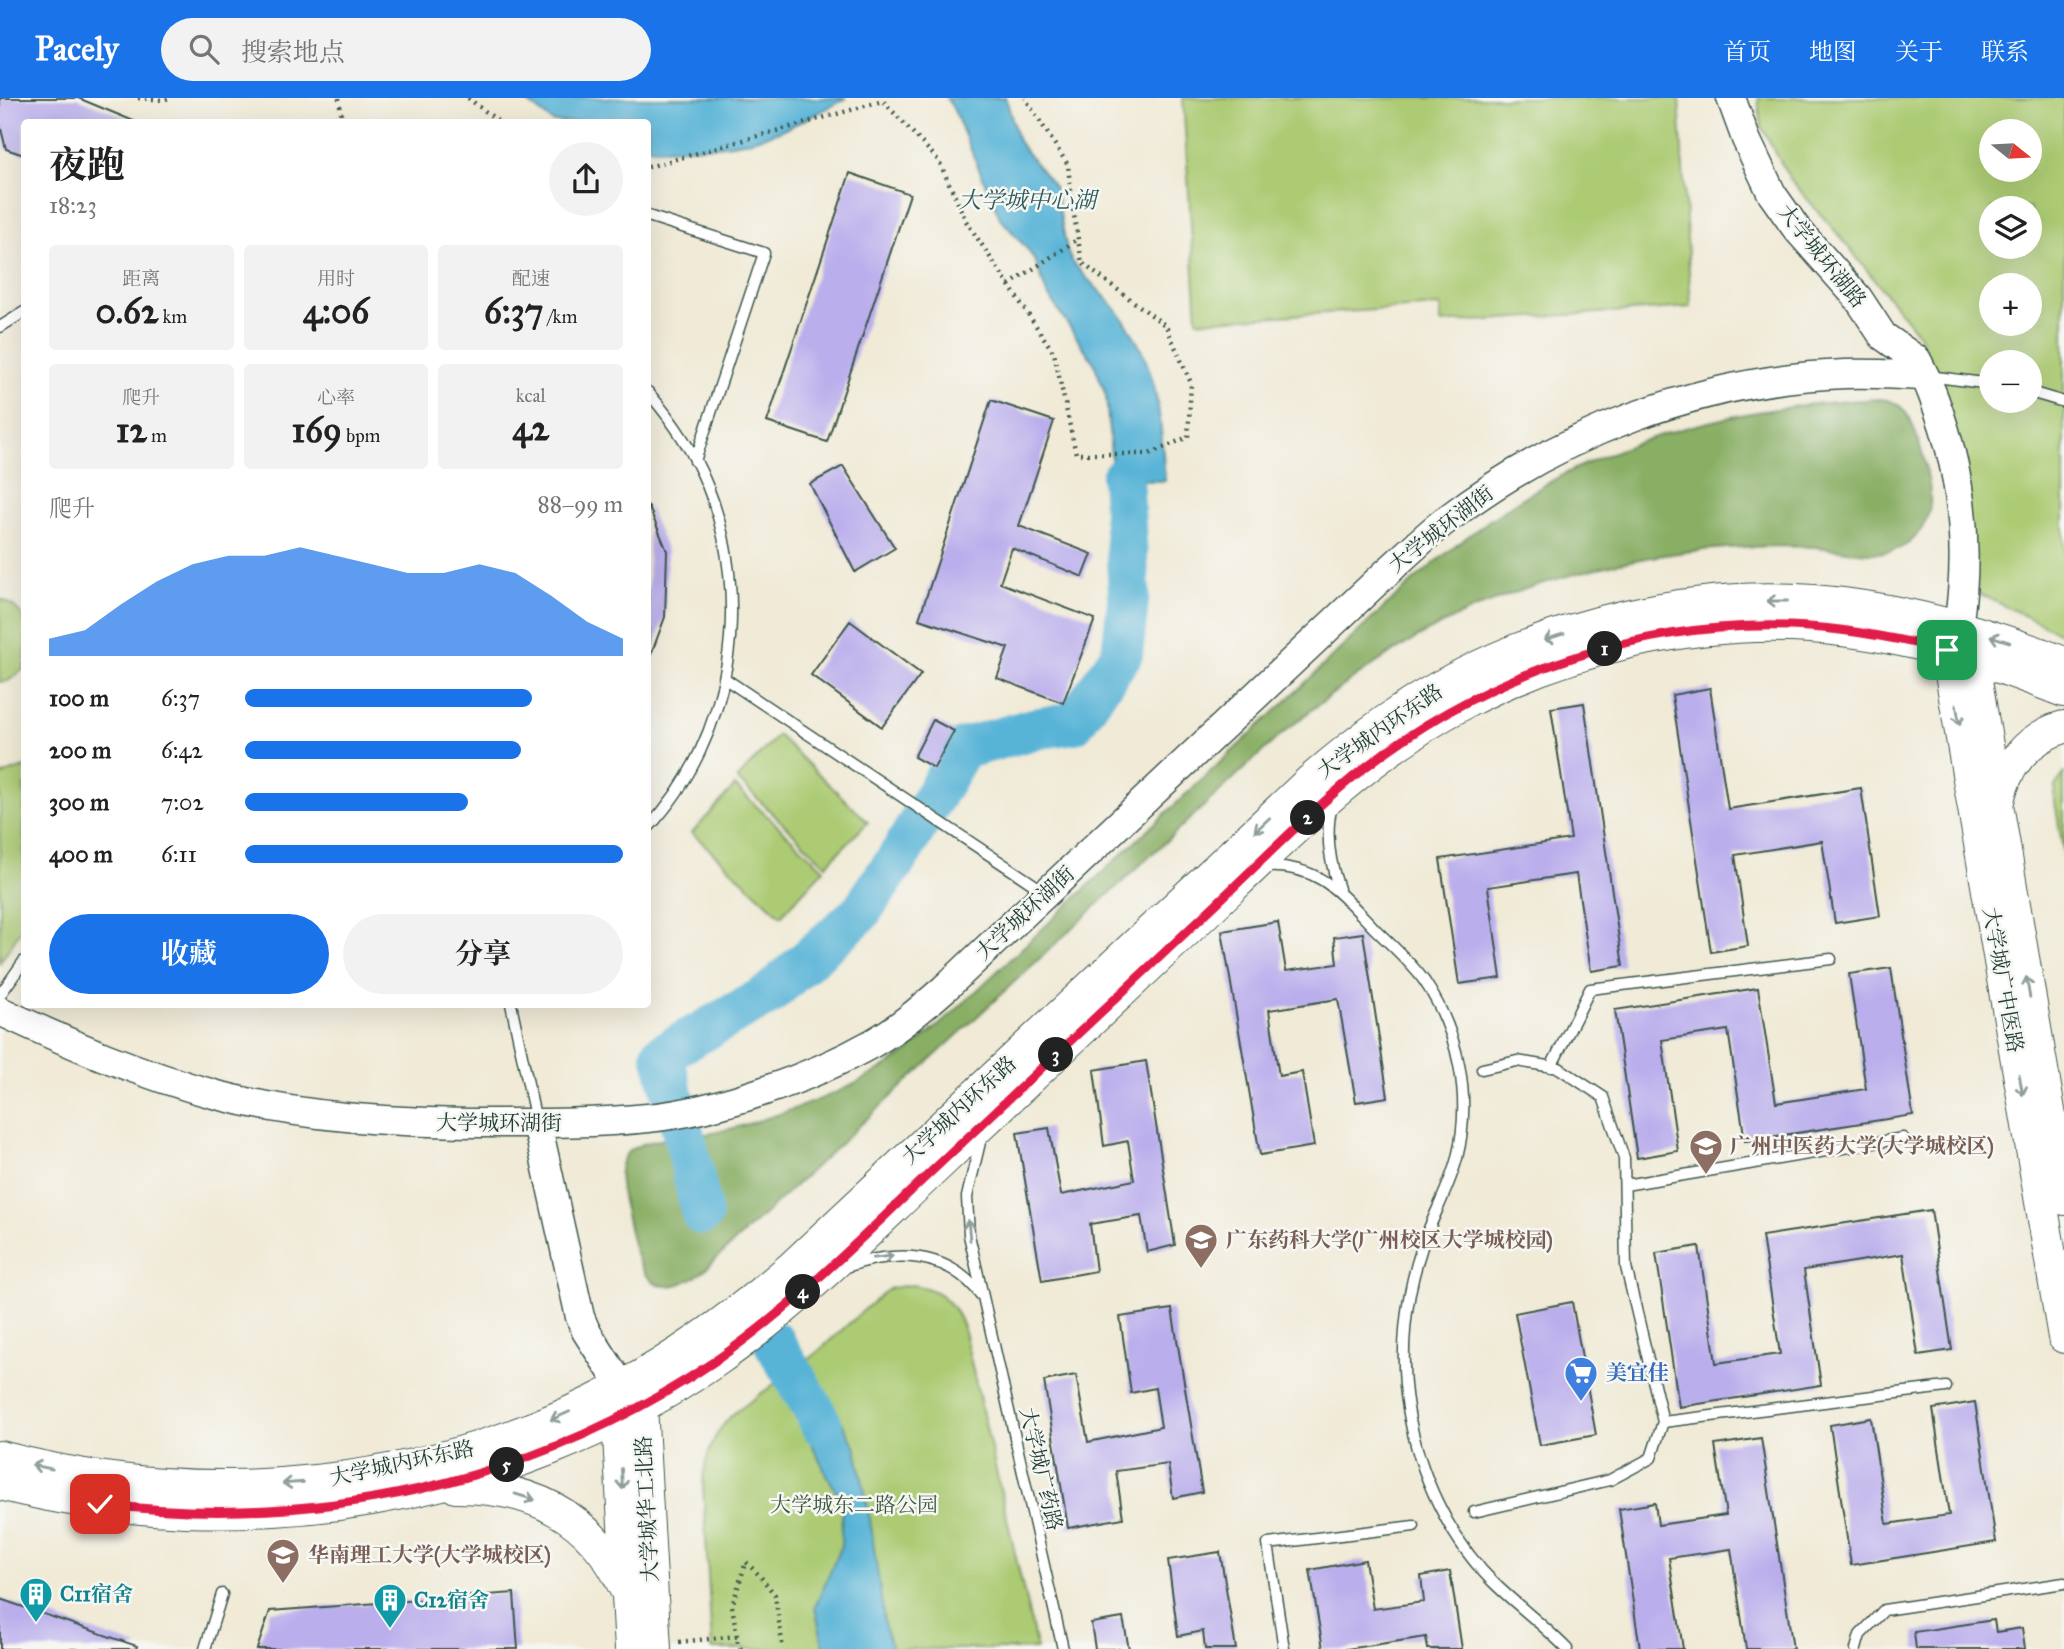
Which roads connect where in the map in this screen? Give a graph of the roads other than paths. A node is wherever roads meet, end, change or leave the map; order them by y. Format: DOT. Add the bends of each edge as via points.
graph roads {
  1 [pos="1731,98"];
  2 [pos="651,217"];
  3 [pos="21,314"];
  4 [pos="0,327"];
  5 [pos="1921,368"];
  6 [pos="1979,381"];
  7 [pos="651,395"];
  8 [pos="2042,396"];
  9 [pos="2064,402"];
  10 [pos="695,461"];
  11 [pos="1959,644"];
  12 [pos="2064,663"];
  13 [pos="724,678"];
  14 [pos="2064,691"];
  15 [pos="2064,727"];
  16 [pos="1336,793"];
  17 [pos="1997,806"];
  18 [pos="651,824"];
  19 [pos="1253,869"];
  20 [pos="1340,892"];
  21 [pos="1046,893"];
  22 [pos="1831,959"];
  23 [pos="21,965"];
  24 [pos="0,995"];
  25 [pos="512,1008"];
  26 [pos="0,1011"];
  27 [pos="1551,1067"];
  28 [pos="1482,1069"];
  29 [pos="993,1114"];
  30 [pos="537,1124"];
  31 [pos="1903,1138"];
  32 [pos="1625,1185"];
  33 [pos="2064,1199"];
  34 [pos="818,1278"];
  35 [pos="982,1297"];
  36 [pos="2064,1337"];
  37 [pos="1946,1387"];
  38 [pos="627,1404"];
  39 [pos="1663,1422"];
  40 [pos="0,1457"];
  41 [pos="0,1484"];
  42 [pos="434,1487"];
  43 [pos="1474,1512"];
  44 [pos="1414,1526"];
  45 [pos="2064,1583"];
  46 [pos="222,1594"];
  47 [pos="628,1597"];
  48 [pos="647,1648"];
  49 [pos="205,1649"];
  50 [pos="1063,1649"];
  51 [pos="1284,1649"];
  52 [pos="1567,1649"];
  53 [pos="1856,1649"];
  1 -- 5 [label="street, 大学城环湖路" via="1772,194 1883,336"];
  2 -- 10 [label="lane" via="764,253"];
  3 -- 4 [label="lane"];
  5 -- 6 [label="lane"];
  5 -- 11 [label="street, 大学城广中医路" via="1944,422 1959,482 1965,558"];
  5 -- 21 [label="street, 大学城环湖街" via="1750,385 1707,395 1607,427 1525,468 1445,521 1386,573"];
  7 -- 10 [label="lane"];
  8 -- 9 [label="lane"];
  10 -- 13 [label="lane" via="716,511 729,572 731,627"];
  12 -- 11 [label="main road, 大学城内环东路, one-way" via="2004,640"];
  11 -- 14 [label="main road, 大学城内环东路"];
  11 -- 16 [label="main road, 大学城内环东路" via="1809,627 1690,631 1612,647 1511,681 1465,702 1386,753"];
  11 -- 17 [label="main road, 大学城广中医路"];
  11 -- 36 [label="main road, 大学城广中医路, one-way"];
  11 -- 38 [label="main road, 大学城内环东路, one-way" via="1910,615 1811,601 1687,605 1554,637 1453,679 1352,745 1311,779 792,1267"];
  13 -- 18 [label="lane" via="695,761"];
  13 -- 21 [label="lane"];
  15 -- 17 [label="main road" via="2043,736 2015,760 2000,788"];
  16 -- 19 [label="main road, 大学城内环东路"];
  16 -- 20 [label="lane" via="1329,830"];
  33 -- 17 [label="main road, 大学城广中医路, one-way"];
  19 -- 20 [label="lane" via="1297,869"];
  19 -- 29 [label="main road, 大学城内环东路"];
  20 -- 52 [label="lane" via="1423,980 1448,1025 1462,1078 1457,1158 1422,1246 1406,1315 1407,1407 1419,1456 1451,1526 1480,1568"];
  21 -- 30 [label="street, 大学城环湖街" via="913,1016 832,1064 697,1110 650,1118"];
  22 -- 27 [label="lane" via="1590,989"];
  23 -- 24 [label="lane"];
  25 -- 30 [label="lane"];
  26 -- 30 [label="street, 大学城环湖街" via="55,1038 168,1081 277,1108 394,1122"];
  27 -- 28 [label="lane" via="1517,1061"];
  27 -- 32 [label="lane" via="1603,1097 1624,1158"];
  29 -- 34 [label="main road, 大学城内环东路"];
  35 -- 29 [label="lane, 大学城广药路, one-way" via="969,1235 967,1197 978,1148"];
  30 -- 38 [label="street" via="580,1317"];
  31 -- 32 [label="lane"];
  32 -- 39 [label="lane" via="1626,1267"];
  34 -- 35 [label="lane, one-way" via="871,1259 908,1256 948,1267"];
  34 -- 38 [label="main road, 大学城内环东路" via="716,1360"];
  35 -- 50 [label="lane, 大学城广药路"];
  37 -- 39 [label="lane"];
  38 -- 40 [label="main road, 大学城内环东路, one-way" via="551,1420 464,1451 340,1478 239,1486 172,1485 104,1478"];
  38 -- 42 [label="main road, 大学城内环东路" via="530,1457"];
  38 -- 47 [label="main road, 大学城华工北路, one-way"];
  38 -- 48 [label="main road, 大学城华工北路"];
  39 -- 43 [label="lane" via="1651,1458 1610,1480"];
  41 -- 42 [label="main road, 大学城内环东路" via="133,1508 239,1513 355,1503"];
  42 -- 47 [label="main road, one-way" via="495,1490 547,1504 589,1533 605,1552"];
  44 -- 51 [label="lane" via="1268,1544"];
  45 -- 53 [label="lane" via="1884,1610 1860,1635"];
  46 -- 49 [label="lane"];
  47 -- 48 [label="main road, 大学城华工北路"];
}
